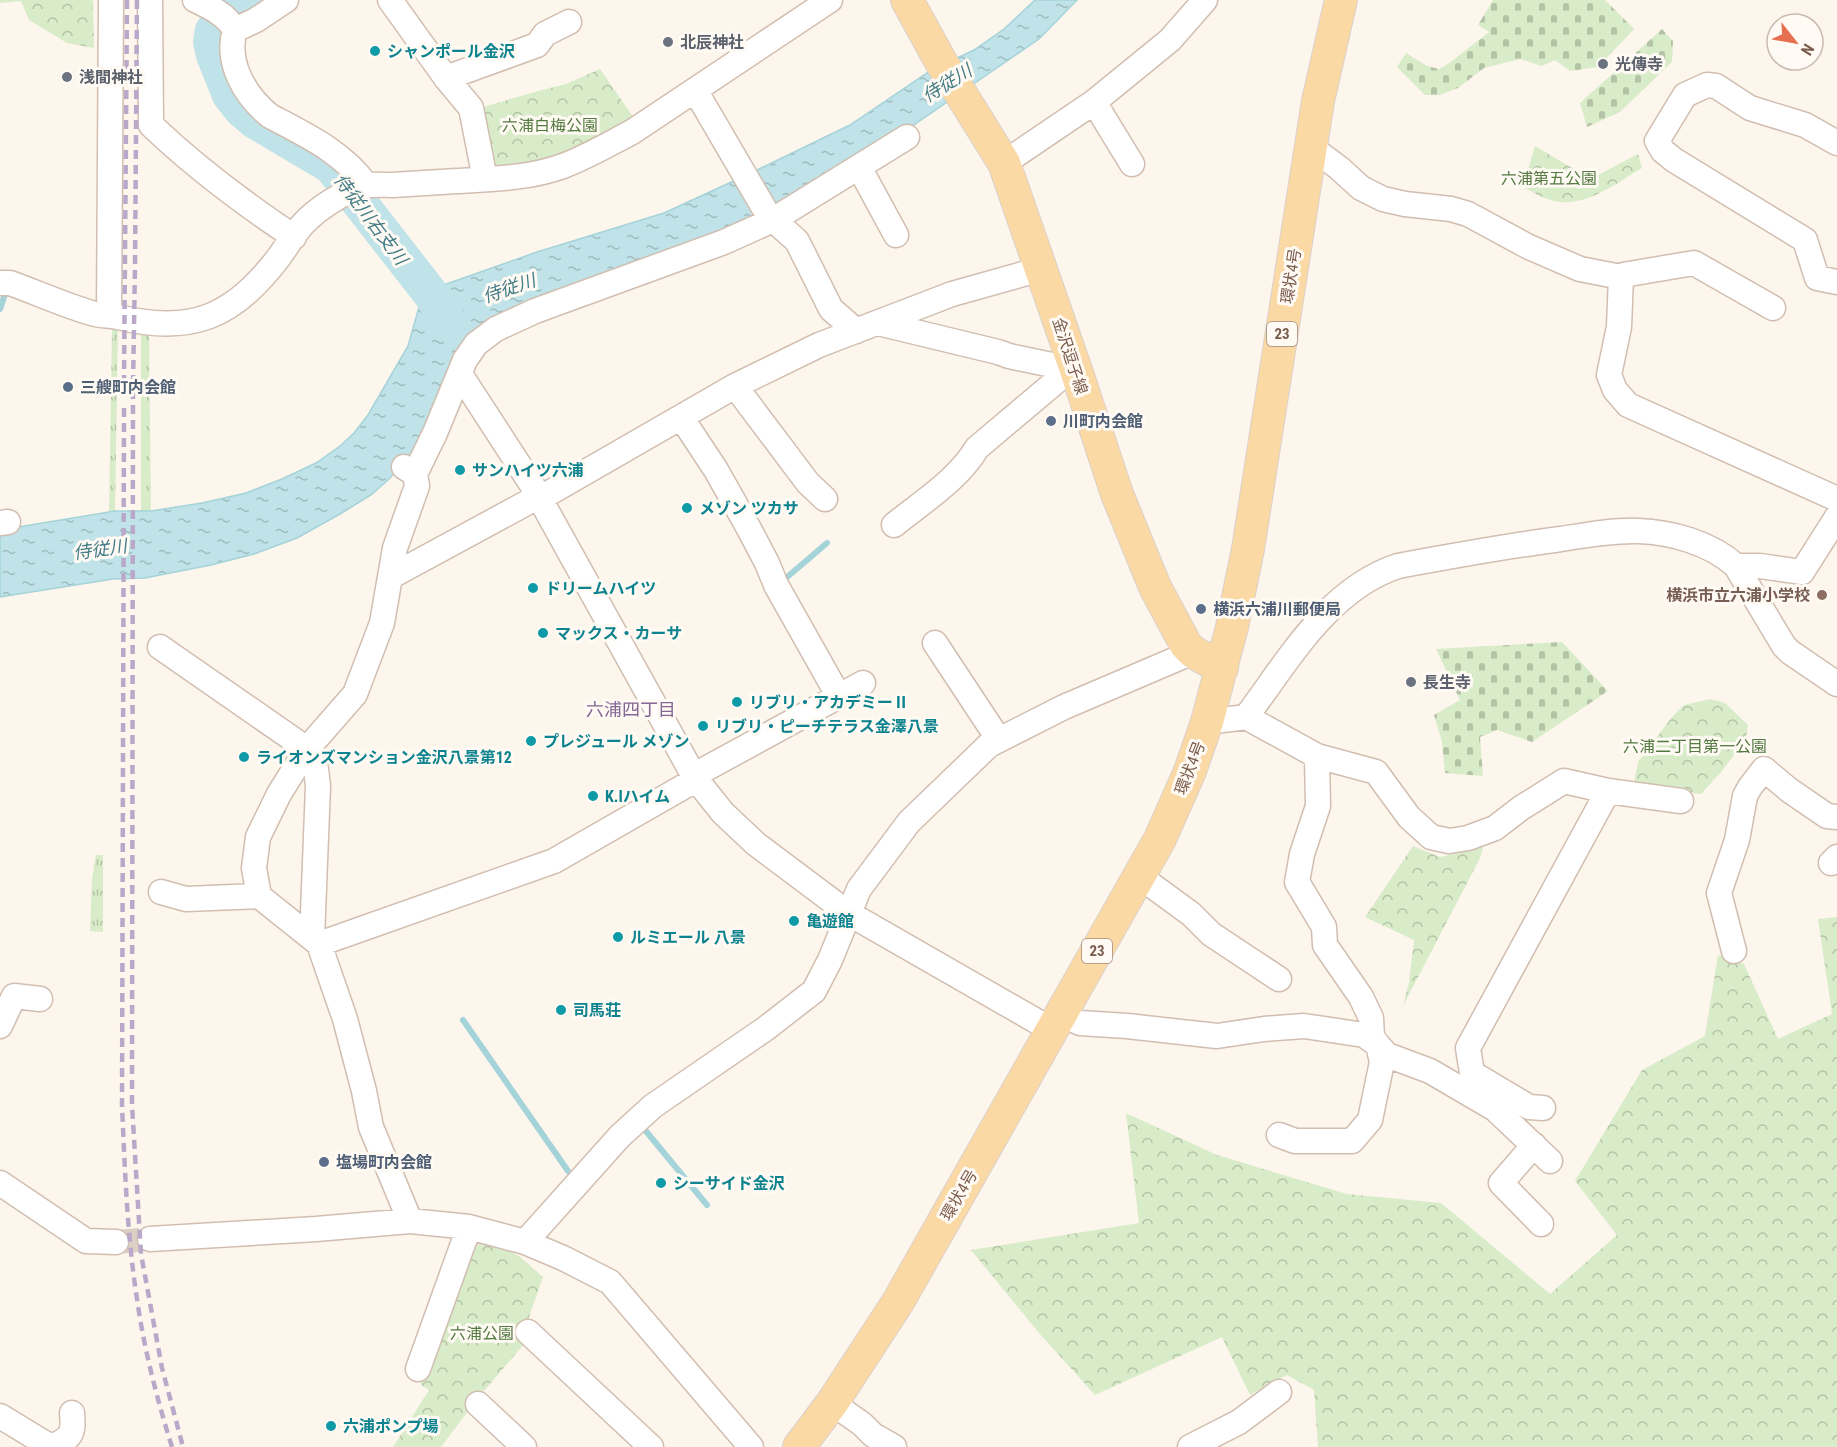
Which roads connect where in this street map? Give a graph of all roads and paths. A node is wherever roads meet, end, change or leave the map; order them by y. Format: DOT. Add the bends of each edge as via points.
graph roads {
  1 [pos="111,0"];
  2 [pos="150,0"];
  3 [pos="286,0"];
  4 [pos="390,0"];
  5 [pos="830,0"];
  6 [pos="907,0"];
  7 [pos="1205,0"];
  8 [pos="1341,0"];
  9 [pos="219,16"];
  10 [pos="569,22"];
  11 [pos="446,78"];
  12 [pos="695,90"];
  13 [pos="1094,102"];
  14 [pos="907,136"];
  15 [pos="1837,143"];
  16 [pos="1311,147"];
  17 [pos="1004,164"];
  18 [pos="1132,164"];
  19 [pos="859,167"];
  20 [pos="485,179"];
  21 [pos="366,186"];
  22 [pos="770,218"];
  23 [pos="896,235"];
  24 [pos="294,237"];
  25 [pos="1041,269"];
  26 [pos="1621,277"];
  27 [pos="1837,282"];
  28 [pos="0,283"];
  29 [pos="1773,308"];
  30 [pos="109,315"];
  31 [pos="867,327"];
  32 [pos="1076,370"];
  33 [pos="460,374"];
  34 [pos="735,386"];
  35 [pos="681,417"];
  36 [pos="539,498"];
  37 [pos="825,499"];
  38 [pos="1837,499"];
  39 [pos="1837,517"];
  40 [pos="894,525"];
  41 [pos="1736,566"];
  42 [pos="390,577"];
  43 [pos="935,643"];
  44 [pos="160,647"];
  45 [pos="1193,652"];
  46 [pos="1222,668"];
  47 [pos="863,683"];
  48 [pos="1837,684"];
  49 [pos="838,695"];
  50 [pos="1246,717"];
  51 [pos="1207,722"];
  52 [pos="999,740"];
  53 [pos="307,751"];
  54 [pos="1317,756"];
  55 [pos="695,778"];
  56 [pos="1608,791"];
  57 [pos="1681,801"];
  58 [pos="1837,817"];
  59 [pos="1139,876"];
  60 [pos="161,892"];
  61 [pos="259,896"];
  62 [pos="848,913"];
  63 [pos="315,941"];
  64 [pos="1734,951"];
  65 [pos="1279,979"];
  66 [pos="40,999"];
  67 [pos="1057,1022"];
  68 [pos="0,1026"];
  69 [pos="1378,1045"];
  70 [pos="1543,1108"];
  71 [pos="1279,1135"];
  72 [pos="0,1183"];
  73 [pos="410,1221"];
  74 [pos="1541,1224"];
  75 [pos="469,1227"];
  76 [pos="150,1239"];
  77 [pos="116,1242"];
  78 [pos="525,1242"];
  79 [pos="528,1332"];
  80 [pos="418,1369"];
  81 [pos="1279,1392"];
  82 [pos="832,1403"];
  83 [pos="478,1404"];
  84 [pos="72,1413"];
  85 [pos="0,1416"];
  86 [pos="51,1447"];
  87 [pos="524,1447"];
  88 [pos="651,1447"];
  89 [pos="751,1447"];
  90 [pos="800,1447"];
  91 [pos="894,1447"];
  92 [pos="1190,1447"];
  1 -- 30 [label="street"];
  2 -- 24 [label="street" via="151,125 182,155"];
  3 -- 9 [label="street" via="256,20"];
  4 -- 11 [label="street"];
  5 -- 12 [label="street"];
  6 -- 17 [label="main road, 金沢逗子線"];
  7 -- 13 [label="street" via="1170,40"];
  8 -- 16 [label="main road, 環状4号 / 23"];
  9 -- 21 [label="street" via="232,40 238,76 261,108 336,153 357,171"];
  10 -- 11 [label="street" via="544,34 537,45"];
  11 -- 20 [label="street" via="471,108"];
  12 -- 20 [label="street" via="632,132 563,166 535,174"];
  12 -- 22 [label="street"];
  13 -- 17 [label="street"];
  13 -- 18 [label="street"];
  14 -- 19 [label="street"];
  15 -- 27 [label="street" via="1806,125 1750,108 1716,86 1707,85 1685,95 1657,141 1674,160 1805,240 1817,278"];
  16 -- 26 [label="street" via="1362,188 1383,199 1468,214 1580,269"];
  16 -- 46 [label="main road, 環状4号 / 23" via="1248,549"];
  17 -- 25 [label="main road, 金沢逗子線"];
  19 -- 22 [label="street"];
  19 -- 23 [label="street"];
  20 -- 21 [label="street"];
  21 -- 24 [label="street" via="339,197 316,213"];
  22 -- 31 [label="street" via="797,241 831,309"];
  22 -- 33 [label="street" via="724,242 496,329 476,344"];
  24 -- 30 [label="street" via="255,285 209,317 163,324"];
  25 -- 31 [label="street" via="952,294"];
  25 -- 32 [label="main road, 金沢逗子線"];
  26 -- 29 [label="street" via="1694,263"];
  26 -- 38 [label="street" via="1619,327 1609,375 1621,398 1628,405"];
  28 -- 30 [label="street" via="10,283 98,315"];
  31 -- 32 [label="street"];
  31 -- 34 [label="street" via="819,345"];
  32 -- 40 [label="street" via="1060,378 977,448 956,475"];
  32 -- 45 [label="main road, 金沢逗子線" via="1104,460 1137,546 1180,635"];
  33 -- 36 [label="street"];
  33 -- 42 [label="street" via="409,470 417,486 395,548"];
  34 -- 35 [label="street"];
  34 -- 37 [label="street" via="808,483"];
  35 -- 36 [label="street"];
  35 -- 49 [label="street" via="716,470"];
  36 -- 42 [label="street"];
  36 -- 55 [label="street"];
  39 -- 41 [label="street" via="1802,572"];
  41 -- 48 [label="street" via="1784,646"];
  41 -- 50 [label="street" via="1712,549 1665,534 1639,531 1507,546 1398,566 1366,581 1328,611"];
  42 -- 53 [label="street" via="382,623 355,694"];
  43 -- 52 [label="street"];
  44 -- 53 [label="street"];
  45 -- 46 [label="main road, 金沢逗子線"];
  45 -- 52 [label="street" via="1064,707"];
  46 -- 51 [label="main road, 環状4号 / 23"];
  47 -- 49 [label="street"];
  49 -- 55 [label="street"];
  50 -- 51 [label="street"];
  50 -- 54 [label="street"];
  51 -- 59 [label="main road, 環状4号 / 23" via="1173,810"];
  52 -- 62 [label="street" via="989,745 909,822 859,889"];
  53 -- 61 [label="street" via="279,794 258,837 254,868"];
  53 -- 63 [label="street" via="316,769 318,786"];
  54 -- 56 [label="street" via="1376,772 1409,817 1431,837 1449,841 1495,828 1564,781"];
  54 -- 69 [label="street" via="1318,806 1297,882 1323,927 1325,945 1361,997"];
  55 -- 62 [label="street" via="723,813 756,844"];
  55 -- 63 [label="street" via="554,861"];
  56 -- 57 [label="street"];
  56 -- 70 [label="street" via="1468,1048 1472,1073 1529,1107"];
  58 -- 64 [label="street" via="1827,816 1764,769 1750,787 1719,892"];
  59 -- 65 [label="street" via="1191,914 1210,934"];
  59 -- 67 [label="main road, 環状4号 / 23"];
  60 -- 61 [label="street" via="186,899"];
  61 -- 63 [label="street"];
  62 -- 67 [label="street"];
  62 -- 78 [label="street" via="814,991 653,1106 620,1136"];
  63 -- 73 [label="street" via="345,1019 371,1127"];
  66 -- 68 [label="street" via="14,996"];
  67 -- 69 [label="street" via="1217,1036 1305,1026 1364,1035"];
  67 -- 82 [label="main road, 環状4号 / 23" via="898,1302"];
  69 -- 71 [label="street" via="1382,1062 1370,1120 1352,1141 1295,1141"];
  69 -- 74 [label="street" via="1387,1055 1430,1071 1495,1109 1542,1153 1501,1183"];
  72 -- 77 [label="street" via="86,1241"];
  73 -- 75 [label="street"];
  73 -- 76 [label="street"];
  75 -- 78 [label="street"];
  75 -- 80 [label="street"];
  78 -- 89 [label="street" via="610,1282"];
  79 -- 88 [label="street"];
  81 -- 92 [label="street" via="1239,1422"];
  82 -- 90 [label="main road, 環状4号 / 23"];
  82 -- 91 [label="street"];
  83 -- 87 [label="street"];
  84 -- 86 [label="street" via="73,1428 66,1441"];
  85 -- 86 [label="street"];
}
